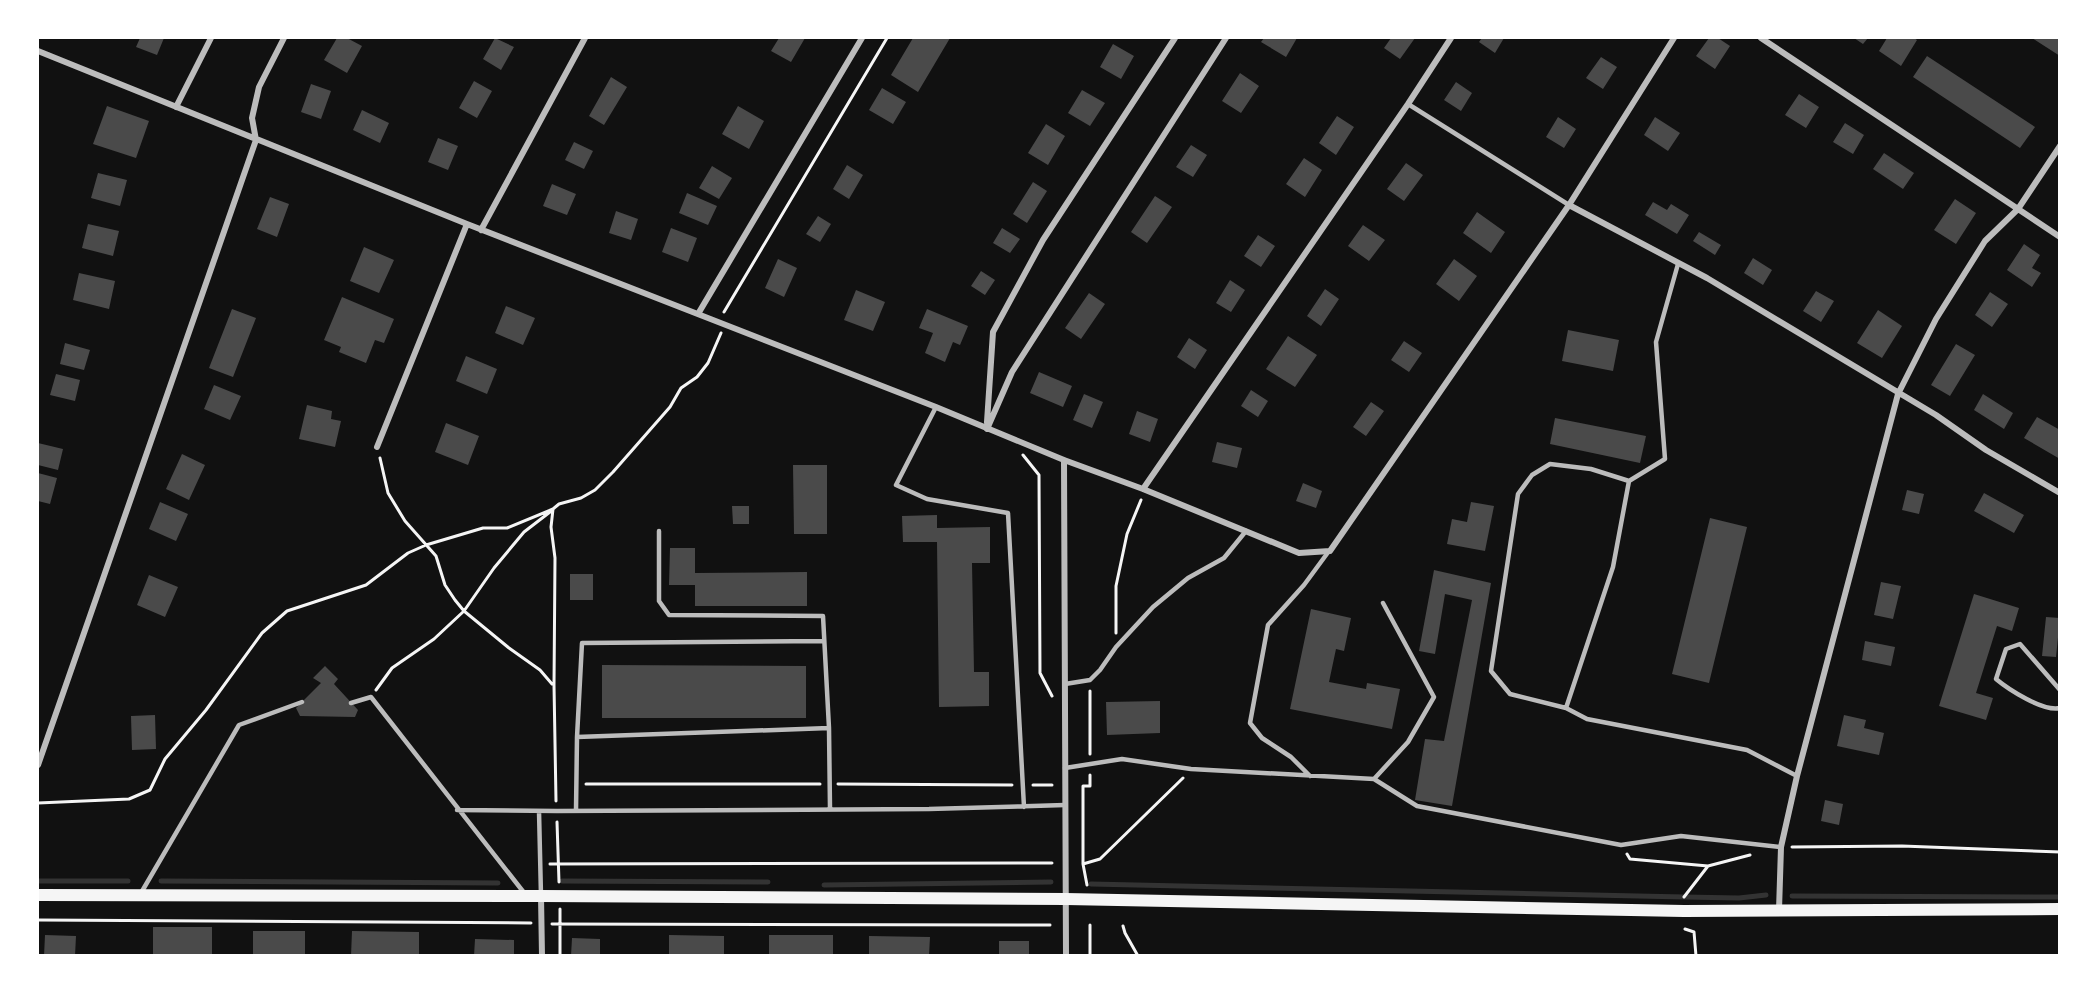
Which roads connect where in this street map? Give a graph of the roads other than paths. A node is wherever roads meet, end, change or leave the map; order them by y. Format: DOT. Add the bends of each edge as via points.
graph roads {
  1 [pos="212,38"];
  2 [pos="284,38"];
  3 [pos="585,38"];
  4 [pos="862,38"];
  5 [pos="1175,38"];
  6 [pos="1226,38"];
  7 [pos="1451,38"];
  8 [pos="1674,38"];
  9 [pos="1761,38"];
  10 [pos="38,51"];
  11 [pos="1408,104"];
  12 [pos="176,107"];
  13 [pos="256,140"];
  14 [pos="2060,146"];
  15 [pos="1569,205"];
  16 [pos="2018,209"];
  17 [pos="467,224"];
  18 [pos="481,230"];
  19 [pos="2060,237"];
  20 [pos="1678,264"];
  21 [pos="698,314"];
  22 [pos="1898,394"];
  23 [pos="936,407"];
  24 [pos="987,429"];
  25 [pos="377,447"];
  26 [pos="1064,460"];
  27 [pos="1629,481"];
  28 [pos="1143,489"];
  29 [pos="2060,494"];
  30 [pos="659,531"];
  31 [pos="1246,531"];
  32 [pos="1330,551"];
  33 [pos="1383,603"];
  34 [pos="824,641"];
  35 [pos="1065,684"];
  36 [pos="2060,690"];
  37 [pos="302,702"];
  38 [pos="351,703"];
  39 [pos="1566,708"];
  40 [pos="2060,708"];
  41 [pos="829,728"];
  42 [pos="577,737"];
  43 [pos="38,765"];
  44 [pos="1065,768"];
  45 [pos="1310,776"];
  46 [pos="1797,776"];
  47 [pos="1374,779"];
  48 [pos="1065,805"];
  49 [pos="1023,807"];
  50 [pos="830,809"];
  51 [pos="457,810"];
  52 [pos="539,811"];
  53 [pos="576,811"];
  54 [pos="1781,848"];
  55 [pos="140,894"];
  56 [pos="38,895"];
  57 [pos="526,896"];
  58 [pos="541,896"];
  59 [pos="1066,899"];
  60 [pos="2060,909"];
  61 [pos="1779,910"];
  62 [pos="542,956"];
  63 [pos="1066,956"];
  1 -- 12 [label="street"];
  2 -- 13 [label="street" via="259,87 252,118"];
  3 -- 18 [label="street"];
  4 -- 21 [label="street"];
  5 -- 24 [label="street" via="1044,240 993,332"];
  6 -- 24 [label="street" via="1018,363"];
  7 -- 11 [label="street"];
  8 -- 15 [label="street"];
  9 -- 16 [label="street"];
  10 -- 12 [label="street"];
  11 -- 15 [label="lane"];
  11 -- 28 [label="street"];
  12 -- 13 [label="street"];
  13 -- 17 [label="street"];
  13 -- 43 [label="street"];
  14 -- 16 [label="street"];
  15 -- 20 [label="street"];
  15 -- 32 [label="street"];
  16 -- 19 [label="street"];
  16 -- 22 [label="street" via="1985,242 1936,319"];
  17 -- 18 [label="street"];
  17 -- 25 [label="street"];
  18 -- 21 [label="street"];
  20 -- 22 [label="street" via="1838,355"];
  20 -- 27 [label="lane" via="1656,342 1665,459"];
  21 -- 23 [label="street"];
  22 -- 29 [label="street"];
  22 -- 46 [label="street"];
  23 -- 24 [label="street"];
  23 -- 49 [label="lane" via="896,484 927,499 1008,513"];
  24 -- 26 [label="street"];
  26 -- 28 [label="street"];
  26 -- 35 [label="street"];
  27 -- 39 [label="lane" via="1613,567"];
  27 -- 39 [label="lane" via="1591,469 1550,464 1532,475 1518,494 1491,671 1510,694"];
  28 -- 31 [label="street"];
  30 -- 34 [label="lane" via="659,602 669,615 823,616"];
  31 -- 32 [label="street" via="1299,553"];
  31 -- 35 [label="lane" via="1224,558 1152,607 1090,680"];
  32 -- 45 [label="lane" via="1268,625 1250,723 1262,738"];
  33 -- 47 [label="lane" via="1434,697 1408,742"];
  34 -- 41 [label="lane"];
  34 -- 42 [label="lane" via="582,643"];
  35 -- 44 [label="street"];
  36 -- 40 [label="lane" via="2020,644 2006,650 1996,679 2030,700 2053,710"];
  37 -- 55 [label="lane" via="239,725"];
  38 -- 51 [label="lane" via="371,697"];
  39 -- 46 [label="lane" via="1587,719 1748,750"];
  41 -- 42 [label="lane"];
  41 -- 50 [label="lane"];
  42 -- 53 [label="lane"];
  44 -- 45 [label="lane" via="1122,759 1191,769"];
  44 -- 48 [label="street"];
  45 -- 47 [label="lane"];
  46 -- 54 [label="street"];
  47 -- 54 [label="lane" via="1417,806 1620,845 1681,836"];
  48 -- 49 [label="lane"];
  48 -- 59 [label="street"];
  49 -- 50 [label="lane"];
  50 -- 53 [label="lane"];
  51 -- 52 [label="lane"];
  51 -- 57 [label="lane"];
  52 -- 53 [label="lane"];
  52 -- 58 [label="lane"];
  54 -- 61 [label="street"];
  55 -- 56 [label="main road"];
  55 -- 57 [label="main road"];
  57 -- 58 [label="main road"];
  58 -- 59 [label="main road"];
  58 -- 62 [label="street"];
  59 -- 61 [label="main road"];
  59 -- 63 [label="street"];
  60 -- 61 [label="main road"];
}
